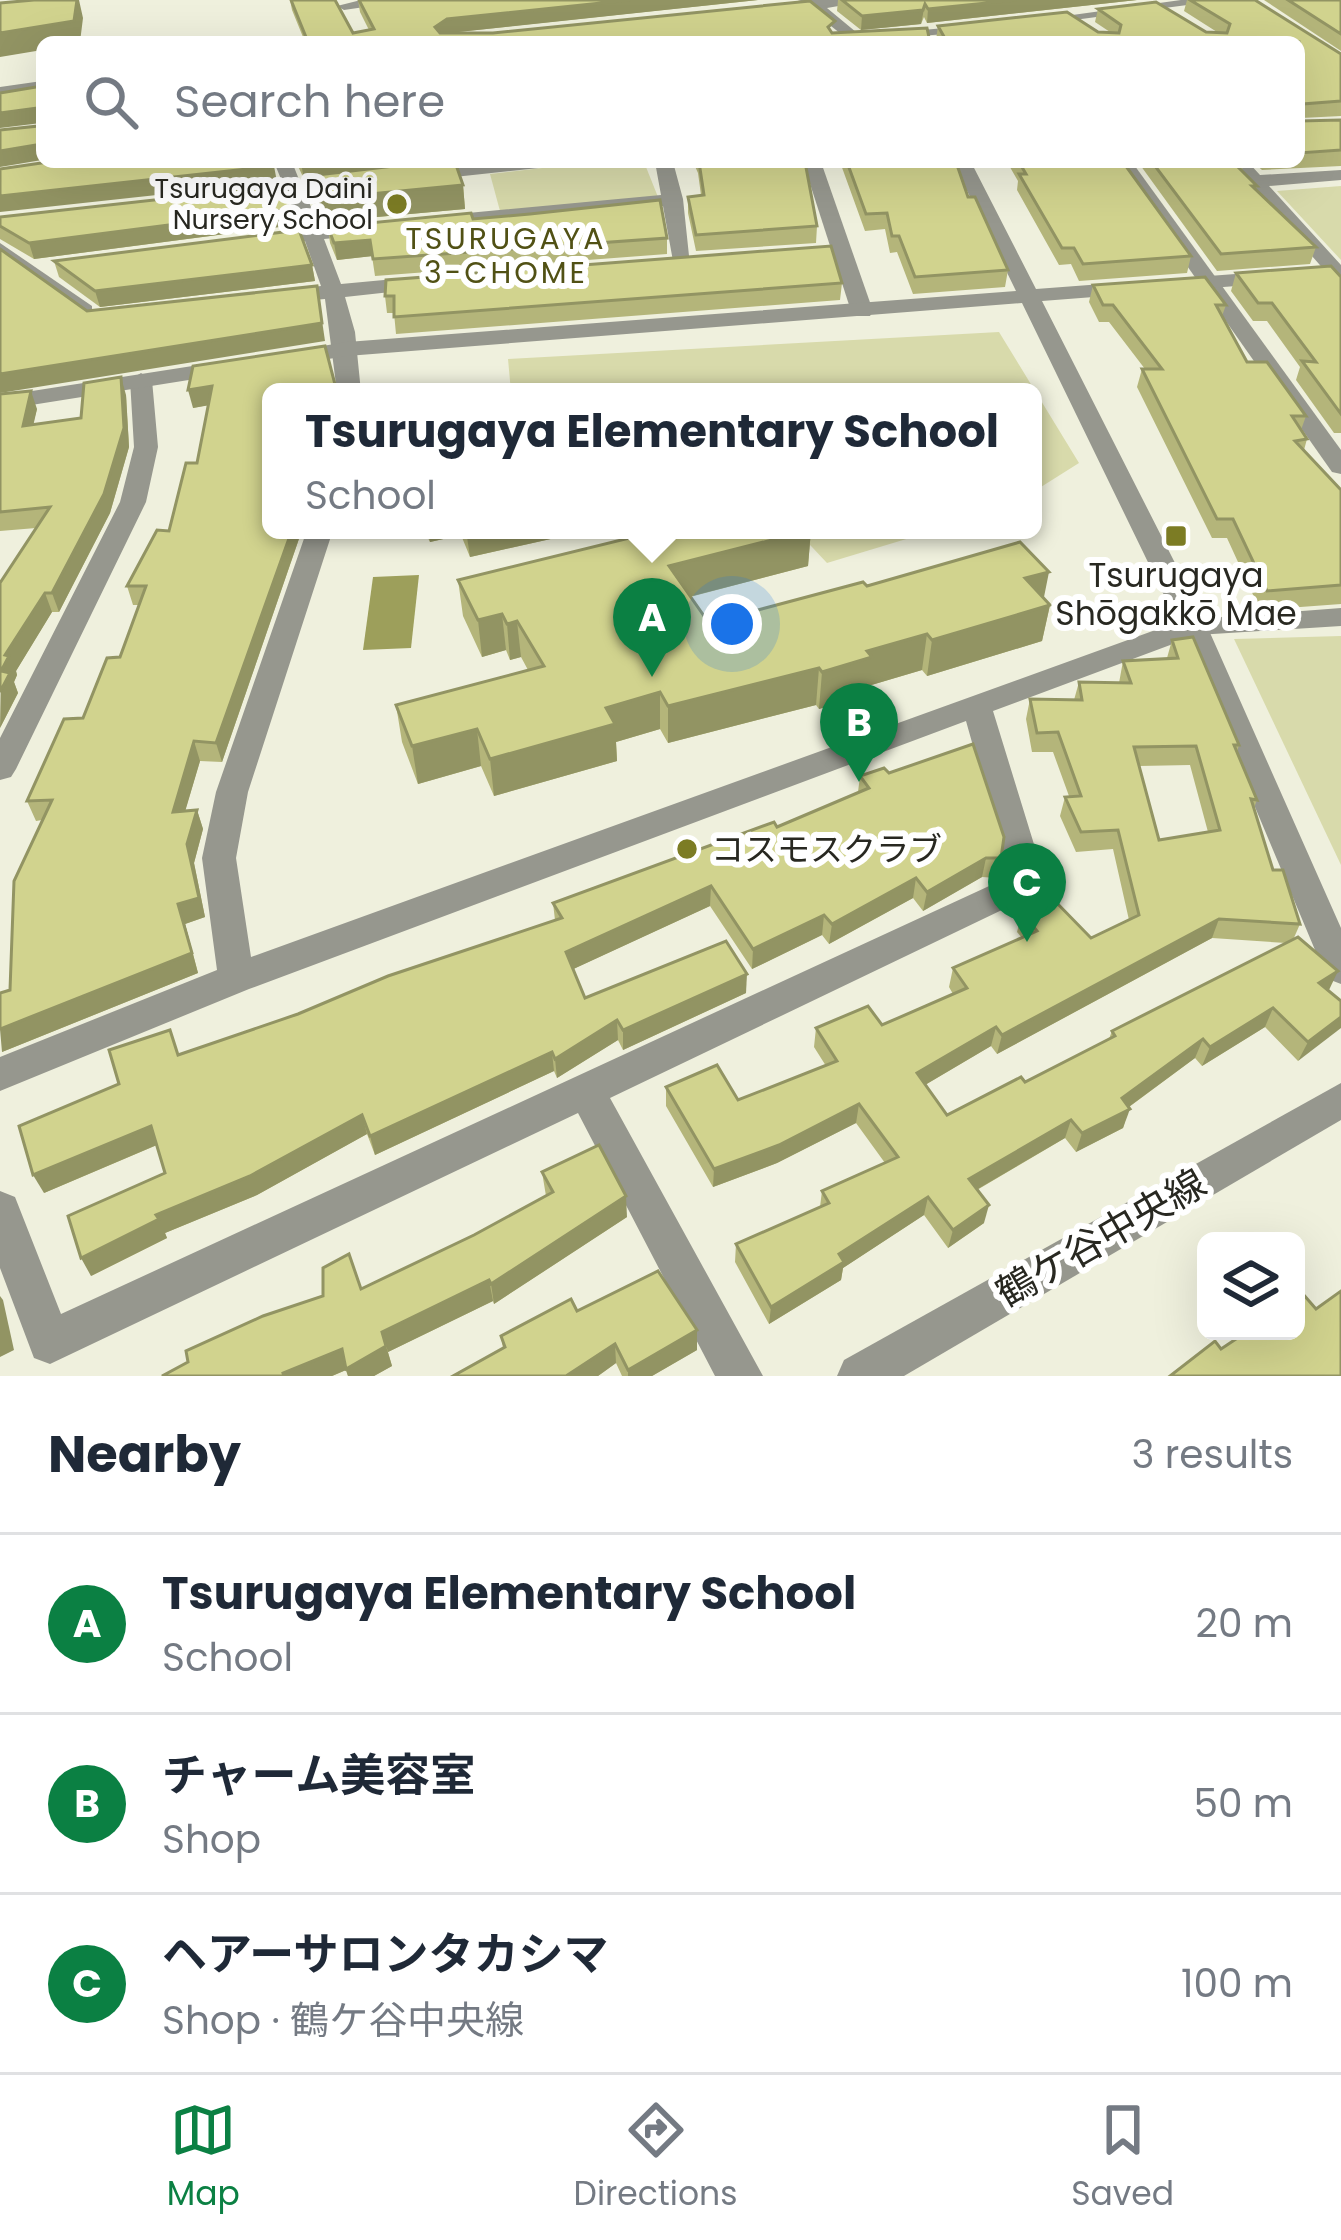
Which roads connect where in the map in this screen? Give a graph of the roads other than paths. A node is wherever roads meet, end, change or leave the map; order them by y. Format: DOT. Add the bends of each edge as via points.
graph roads {
  1 [pos="405,0"];
  2 [pos="866,0"];
  3 [pos="1218,0"];
  4 [pos="343,3"];
  5 [pos="811,3"];
  6 [pos="1157,7"];
  7 [pos="769,10"];
  8 [pos="1069,17"];
  9 [pos="1178,19"];
  10 [pos="1022,22"];
  11 [pos="353,24"];
  12 [pos="1088,29"];
  13 [pos="996,34"];
  14 [pos="853,36"];
  15 [pos="903,36"];
  16 [pos="36,87"];
  17 [pos="0,92"];
  18 [pos="285,168"];
  19 [pos="536,168"];
  20 [pos="666,168"];
  21 [pos="813,168"];
  22 [pos="965,168"];
  23 [pos="1127,168"];
  24 [pos="1243,168"];
  25 [pos="1341,176"];
  26 [pos="387,179"];
  27 [pos="1255,181"];
  28 [pos="363,182"];
  29 [pos="293,188"];
  30 [pos="488,193"];
  31 [pos="224,196"];
  32 [pos="674,199"];
  33 [pos="403,225"];
  34 [pos="380,227"];
  35 [pos="311,234"];
  36 [pos="241,243"];
  37 [pos="0,249"];
  38 [pos="659,263"];
  39 [pos="54,267"];
  40 [pos="31,270"];
  41 [pos="1340,274"];
  42 [pos="451,280"];
  43 [pos="1208,281"];
  44 [pos="335,290"];
  45 [pos="1034,299"];
  46 [pos="248,301"];
  47 [pos="862,311"];
  48 [pos="117,316"];
  49 [pos="347,349"];
  50 [pos="141,380"];
  51 [pos="349,383"];
  52 [pos="0,403"];
  53 [pos="1341,467"];
  54 [pos="317,539"];
  55 [pos="1341,617"];
  56 [pos="1193,626"];
  57 [pos="976,704"];
  58 [pos="0,769"];
  59 [pos="1341,969"];
  60 [pos="236,978"];
  61 [pos="0,1074"];
  62 [pos="586,1091"];
  63 [pos="1341,1100"];
  64 [pos="0,1211"];
  65 [pos="740,1376"];
  66 [pos="860,1376"];
  1 -- 4 [label="street"];
  2 -- 5 [label="street"];
  3 -- 6 [label="street"];
  4 -- 11 [label="street"];
  5 -- 7 [label="street"];
  5 -- 14 [label="street"];
  6 -- 8 [label="street"];
  6 -- 9 [label="street"];
  8 -- 10 [label="street"];
  8 -- 12 [label="street"];
  13 -- 15 [label="street" via="974,28"];
  16 -- 17 [label="street"];
  18 -- 29 [label="street"];
  19 -- 30 [label="street"];
  20 -- 32 [label="street"];
  21 -- 47 [label="street" via="829,252"];
  22 -- 45 [label="street"];
  23 -- 43 [label="street"];
  24 -- 27 [label="street"];
  25 -- 27 [label="street"];
  26 -- 30 [label="street"];
  27 -- 41 [label="street"];
  28 -- 29 [label="street"];
  29 -- 31 [label="street"];
  29 -- 35 [label="street"];
  30 -- 32 [label="street"];
  30 -- 33 [label="street"];
  32 -- 38 [label="street" via="694,260"];
  34 -- 35 [label="street"];
  35 -- 36 [label="street"];
  35 -- 44 [label="street"];
  37 -- 40 [label="street"];
  39 -- 40 [label="street"];
  40 -- 48 [label="street" via="95,319"];
  41 -- 43 [label="street"];
  42 -- 44 [label="street"];
  43 -- 45 [label="street"];
  43 -- 53 [label="street"];
  44 -- 46 [label="street"];
  44 -- 49 [label="street"];
  45 -- 47 [label="street"];
  45 -- 56 [label="street"];
  47 -- 49 [label="street"];
  49 -- 50 [label="street"];
  49 -- 51 [label="street"];
  50 -- 52 [label="street"];
  50 -- 58 [label="street" via="146,447 133,502"];
  54 -- 60 [label="street" via="223,836 219,859"];
  55 -- 56 [label="street"];
  56 -- 57 [label="street"];
  56 -- 59 [label="street"];
  57 -- 60 [label="street"];
  57 -- 62 [label="street" via="1024,867 1013,890"];
  60 -- 61 [label="street"];
  62 -- 64 [label="street" via="50,1342"];
  62 -- 65 [label="street"];
  63 -- 66 [label="street, 鶴ケ谷中央線"];
}
